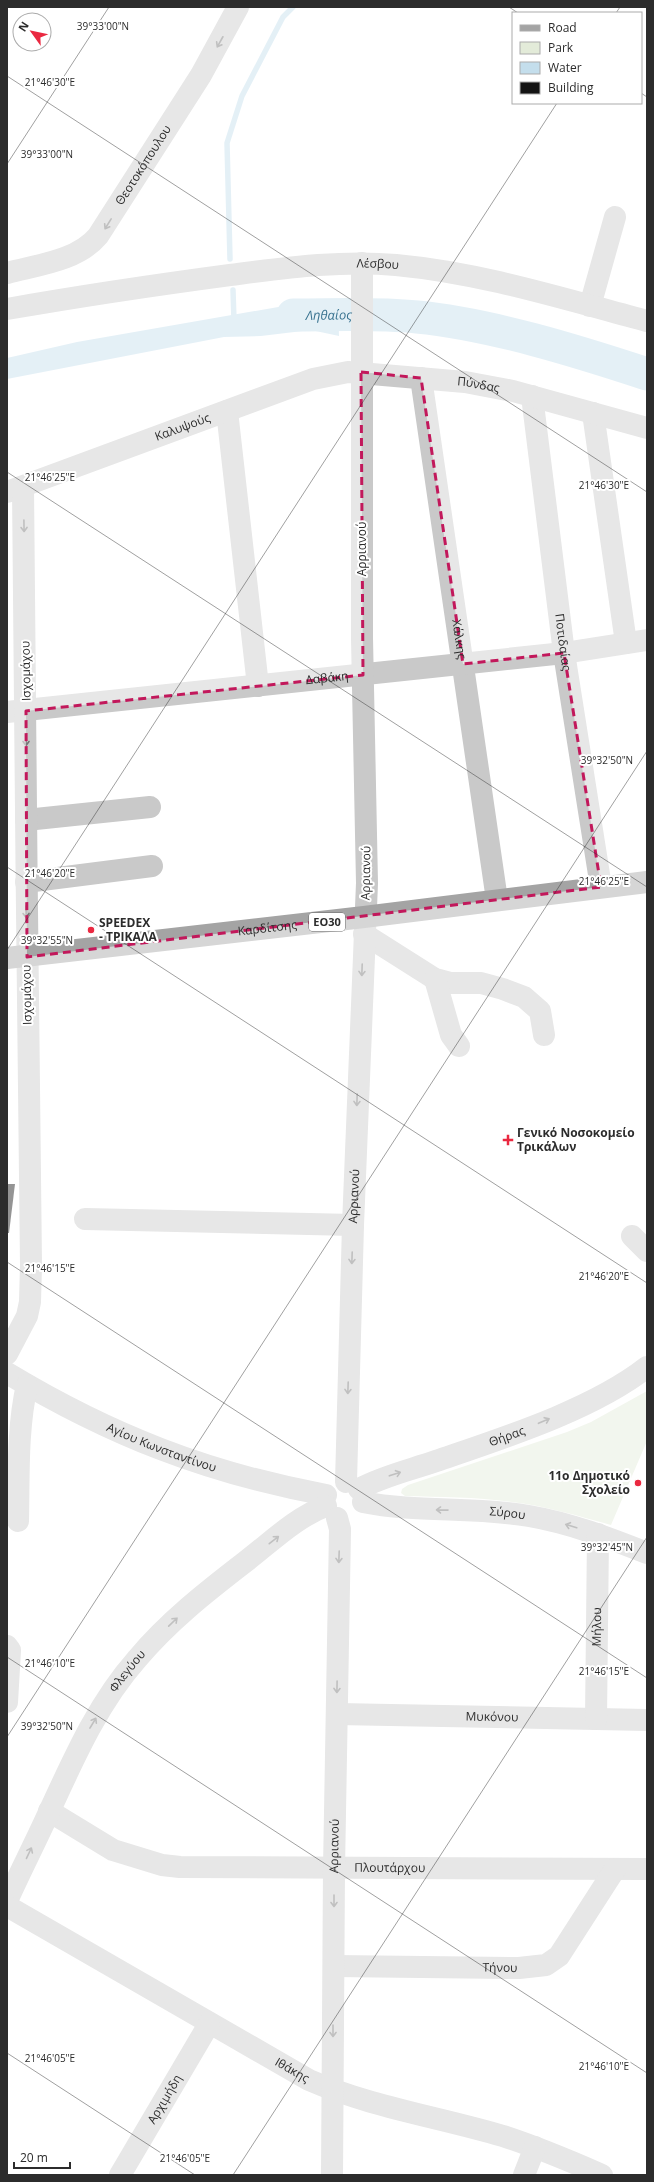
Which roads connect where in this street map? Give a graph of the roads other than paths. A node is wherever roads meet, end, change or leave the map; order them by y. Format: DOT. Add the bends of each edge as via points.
graph roads {
  1 [pos="238,7"];
  2 [pos="615,217"];
  3 [pos="362,266"];
  4 [pos="7,273"];
  5 [pos="590,306"];
  6 [pos="7,309"];
  7 [pos="647,321"];
  8 [pos="361,372"];
  9 [pos="421,378"];
  10 [pos="532,396"];
  11 [pos="227,411"];
  12 [pos="593,412"];
  13 [pos="647,428"];
  14 [pos="15,490"];
  15 [pos="637,641"];
  16 [pos="564,653"];
  17 [pos="463,664"];
  18 [pos="363,675"];
  19 [pos="258,686"];
  20 [pos="17,711"];
  21 [pos="150,807"];
  22 [pos="26,820"];
  23 [pos="152,866"];
  24 [pos="26,882"];
  25 [pos="647,882"];
  26 [pos="601,887"];
  27 [pos="497,900"];
  28 [pos="364,926"];
  29 [pos="17,958"];
  30 [pos="435,979"];
  31 [pos="544,1035"];
  32 [pos="459,1046"];
  33 [pos="85,1218"];
  34 [pos="353,1225"];
  35 [pos="7,1354"];
  36 [pos="647,1367"];
  37 [pos="7,1373"];
  38 [pos="27,1385"];
  39 [pos="356,1491"];
  40 [pos="330,1506"];
  41 [pos="18,1521"];
  42 [pos="598,1534"];
  43 [pos="647,1553"];
  44 [pos="7,1646"];
  45 [pos="7,1702"];
  46 [pos="337,1714"];
  47 [pos="596,1719"];
  48 [pos="647,1720"];
  49 [pos="49,1811"];
  50 [pos="334,1869"];
  51 [pos="615,1869"];
  52 [pos="647,1869"];
  53 [pos="13,1873"];
  54 [pos="7,1901"];
  55 [pos="7,1906"];
  56 [pos="334,1966"];
  57 [pos="209,2024"];
  58 [pos="333,2090"];
  59 [pos="535,2147"];
  60 [pos="120,2175"];
  61 [pos="332,2175"];
  62 [pos="524,2175"];
  63 [pos="602,2175"];
  1 -- 4 [label="street, Θεοτοκόπουλου, one-way" via="201,75 98,236 90,245 71,255"];
  2 -- 5 [label="street"];
  3 -- 5 [label="street, Λέσβου" via="403,266 480,277"];
  3 -- 6 [label="street, Λέσβου" via="308,265 104,292"];
  3 -- 8 [label="street, Αρριανού"];
  5 -- 7 [label="street, Λέσβου"];
  8 -- 9 [label="street, Πύνδας"];
  8 -- 11 [label="street, Καλυψούς" via="322,376"];
  8 -- 18 [label="street, Αρριανού"];
  9 -- 10 [label="street, Πύνδας" via="473,383"];
  9 -- 17 [label="street, Χάλκης"];
  10 -- 12 [label="street, Πύνδας"];
  10 -- 16 [label="street, Ποτιδαίας"];
  11 -- 14 [label="street, Καλυψούς"];
  11 -- 19 [label="street"];
  12 -- 13 [label="street, Πύνδας"];
  12 -- 15 [label="street"];
  14 -- 20 [label="street, Ισχομάχου, one-way"];
  15 -- 16 [label="street, Δαβάκη"];
  16 -- 17 [label="street, Δαβάκη"];
  16 -- 26 [label="street, Ποτιδαίας"];
  17 -- 18 [label="street, Δαβάκη"];
  17 -- 27 [label="street, Χάλκης"];
  18 -- 19 [label="street, Δαβάκη"];
  18 -- 28 [label="street, Αρριανού" via="367,883"];
  19 -- 20 [label="street, Δαβάκη"];
  20 -- 22 [label="street, Ισχομάχου, one-way"];
  21 -- 22 [label="street"];
  22 -- 24 [label="street, Ισχομάχου"];
  23 -- 24 [label="street"];
  24 -- 29 [label="street, Ισχομάχου, one-way"];
  25 -- 26 [label="main road, Καρδίτσης / ΕΟ30"];
  26 -- 27 [label="main road, Καρδίτσης / ΕΟ30"];
  27 -- 28 [label="main road, Καρδίτσης / ΕΟ30"];
  28 -- 29 [label="main road, Καρδίτσης / ΕΟ30"];
  28 -- 30 [label="street"];
  28 -- 34 [label="street, Αρριανού, one-way"];
  29 -- 35 [label="street, Ισχομάχου" via="30,1302 28,1316"];
  30 -- 31 [label="street" via="450,983 481,983 524,997 540,1011"];
  30 -- 32 [label="street" via="451,1035"];
  33 -- 34 [label="street"];
  34 -- 39 [label="street, Αρριανού, one-way"];
  39 -- 36 [label="street, Θήρας, one-way" via="390,1475 496,1440 582,1406"];
  37 -- 38 [label="street, Αγίου Κωνσταντίνου"];
  38 -- 40 [label="street, Αγίου Κωνσταντίνου" via="105,1427 170,1454"];
  38 -- 41 [label="street" via="23,1402"];
  39 -- 40 [label="street, Θήρας" via="332,1487"];
  39 -- 40 [label="street" via="358,1513 354,1516 343,1519"];
  42 -- 39 [label="street, Σύρου, one-way" via="528,1516 398,1507"];
  40 -- 46 [label="street, Αρριανού, one-way" via="340,1529"];
  49 -- 40 [label="street, Φλεγύου, one-way" via="91,1726 113,1690 145,1649 223,1579 294,1524 313,1510"];
  42 -- 43 [label="street, Σύρου"];
  42 -- 47 [label="street, Μήλου"];
  44 -- 45 [label="street" via="10,1650"];
  46 -- 47 [label="street, Μυκόνου"];
  46 -- 50 [label="street, Αρριανού"];
  47 -- 48 [label="street, Μυκόνου"];
  49 -- 50 [label="street, Πλουτάρχου" via="113,1850 162,1864 195,1868"];
  53 -- 49 [label="street, Φλεγύου, one-way"];
  50 -- 51 [label="street, Πλουτάρχου"];
  50 -- 56 [label="street, Αρριανού, one-way"];
  51 -- 52 [label="street, Πλουτάρχου"];
  51 -- 56 [label="street, Τήνου" via="559,1956 546,1965 519,1968"];
  53 -- 54 [label="street, Φλεγύου"];
  55 -- 57 [label="street, Ιθάκης"];
  56 -- 58 [label="street, Αρριανού, one-way"];
  57 -- 58 [label="street, Ιθάκης" via="283,2067"];
  57 -- 60 [label="street, Αρχιμήδη"];
  58 -- 59 [label="street, Ιθάκης"];
  58 -- 61 [label="street, Αρριανού"];
  59 -- 62 [label="street"];
  59 -- 63 [label="street, Ιθάκης"];
}
